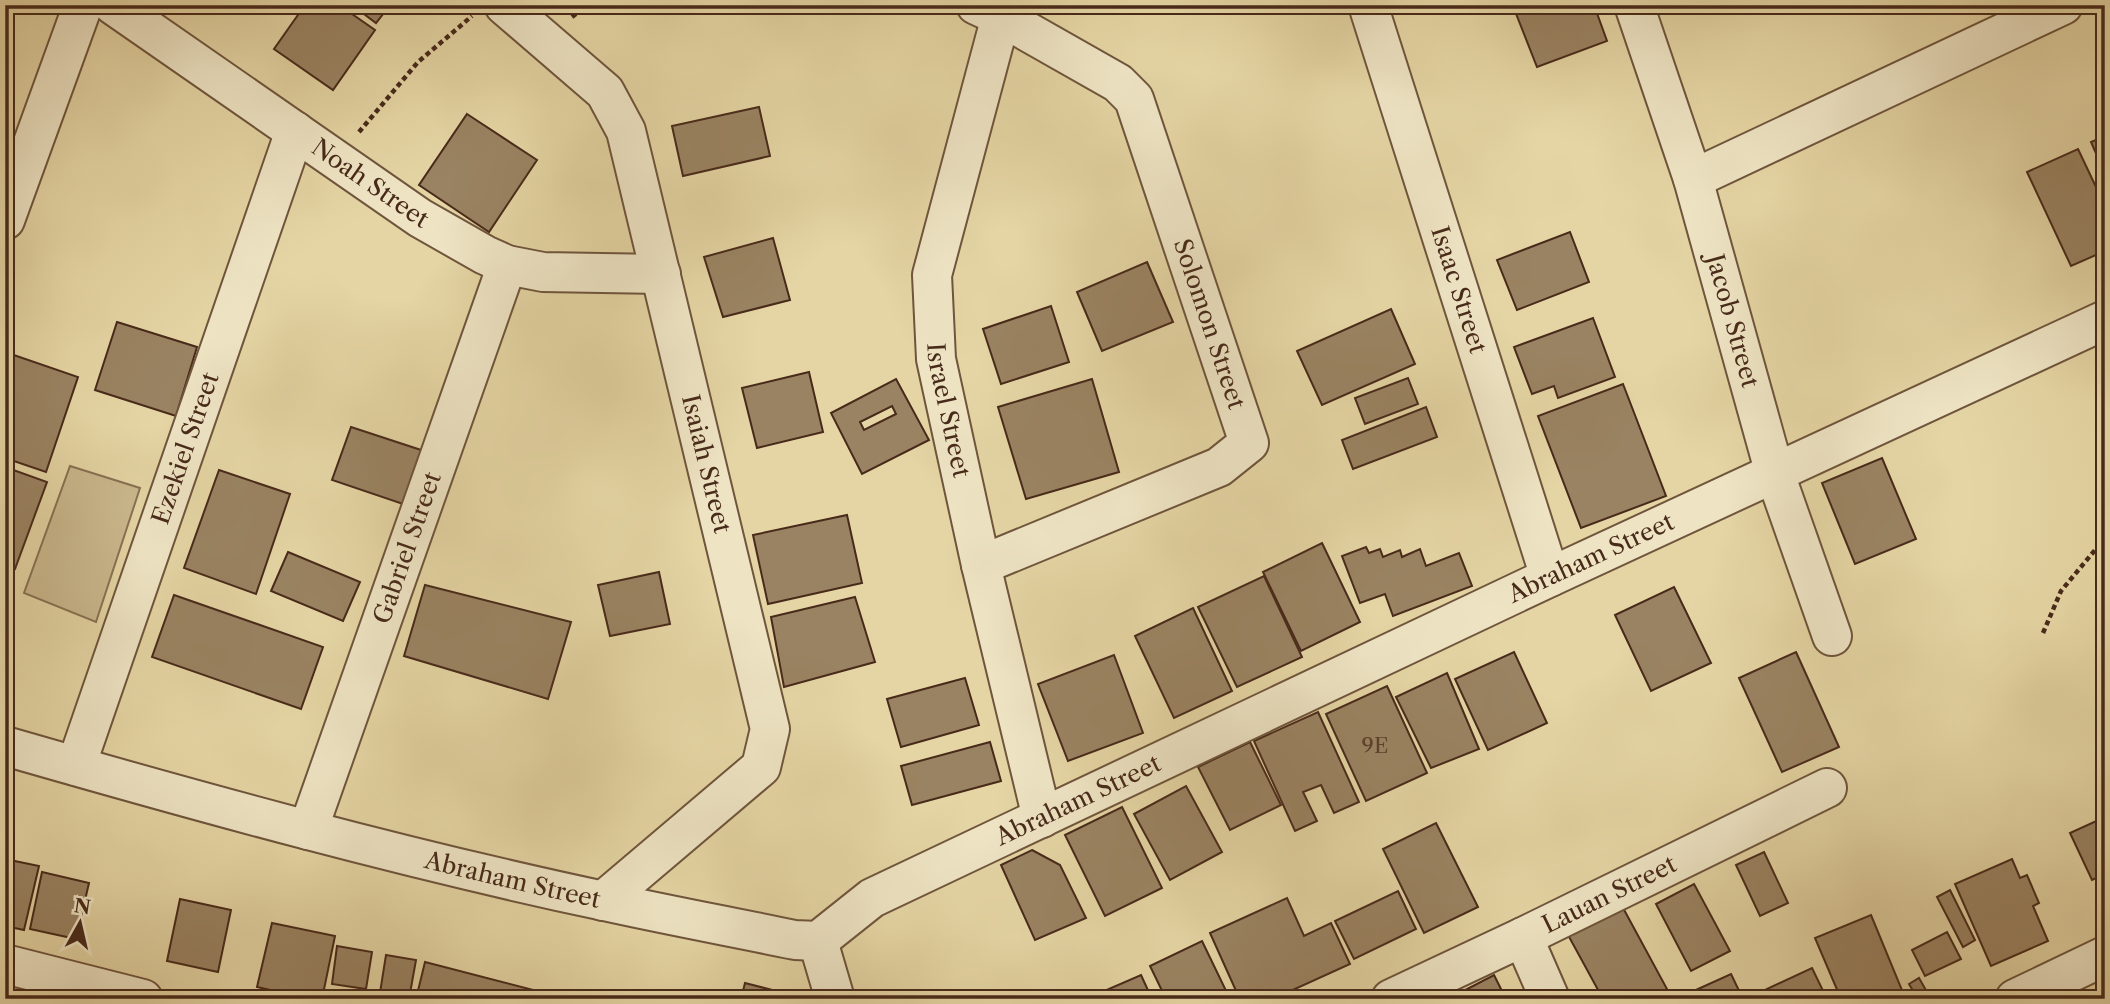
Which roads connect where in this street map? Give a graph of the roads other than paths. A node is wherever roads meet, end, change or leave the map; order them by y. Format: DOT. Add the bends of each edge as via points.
graph roads {
  1 [pos="83,5"];
  2 [pos="113,5"];
  3 [pos="1368,5"];
  4 [pos="1634,5"];
  5 [pos="2063,5"];
  6 [pos="489,9"];
  7 [pos="994,9"];
  8 [pos="295,131"];
  9 [pos="1693,179"];
  10 [pos="5,220"];
  11 [pos="507,265"];
  12 [pos="662,274"];
  13 [pos="2105,320"];
  14 [pos="1775,474"];
  15 [pos="981,565"];
  16 [pos="1550,577"];
  17 [pos="1832,636"];
  18 [pos="5,746"];
  19 [pos="76,766"];
  20 [pos="1827,789"];
  21 [pos="1042,818"];
  22 [pos="308,830"];
  23 [pos="603,901"];
  24 [pos="1523,937"];
  25 [pos="818,941"];
  26 [pos="2094,961"];
  27 [pos="5,964"];
  28 [pos="143,999"];
  29 [pos="835,999"];
  30 [pos="1391,999"];
  31 [pos="1550,999"];
  32 [pos="2015,999"];
  1 -- 10 [label="street"];
  2 -- 8 [label="street, Noah Street"];
  3 -- 16 [label="street, Isaac Street"];
  4 -- 9 [label="street, Jacob Street"];
  5 -- 9 [label="street"];
  6 -- 12 [label="street, Isaiah Street" via="605,92 626,131"];
  7 -- 15 [label="street, Israel Street" via="932,275 936,359"];
  7 -- 15 [label="street, Solomon Street" via="1118,83 1134,99 1249,443 1219,467"];
  8 -- 11 [label="street, Noah Street" via="452,238"];
  8 -- 19 [label="street, Ezekiel Street"];
  9 -- 14 [label="street, Jacob Street"];
  11 -- 12 [label="street, Noah Street" via="543,272"];
  11 -- 22 [label="street, Gabriel Street"];
  12 -- 23 [label="street, Isaiah Street" via="771,729 761,767"];
  13 -- 14 [label="street, Abraham Street"];
  14 -- 16 [label="street, Abraham Street"];
  14 -- 17 [label="street, Jacob Street"];
  15 -- 21 [label="street, Israel Street"];
  16 -- 21 [label="street, Abraham Street"];
  18 -- 19 [label="street, Abraham Street"];
  19 -- 22 [label="street, Abraham Street"];
  20 -- 24 [label="street, Lauan Street"];
  21 -- 25 [label="street, Abraham Street" via="872,898"];
  22 -- 23 [label="street, Abraham Street"];
  23 -- 25 [label="street, Abraham Street"];
  24 -- 30 [label="street, Lauan Street"];
  24 -- 31 [label="street"];
  25 -- 29 [label="street"];
  26 -- 32 [label="street"];
  27 -- 28 [label="street"];
}
